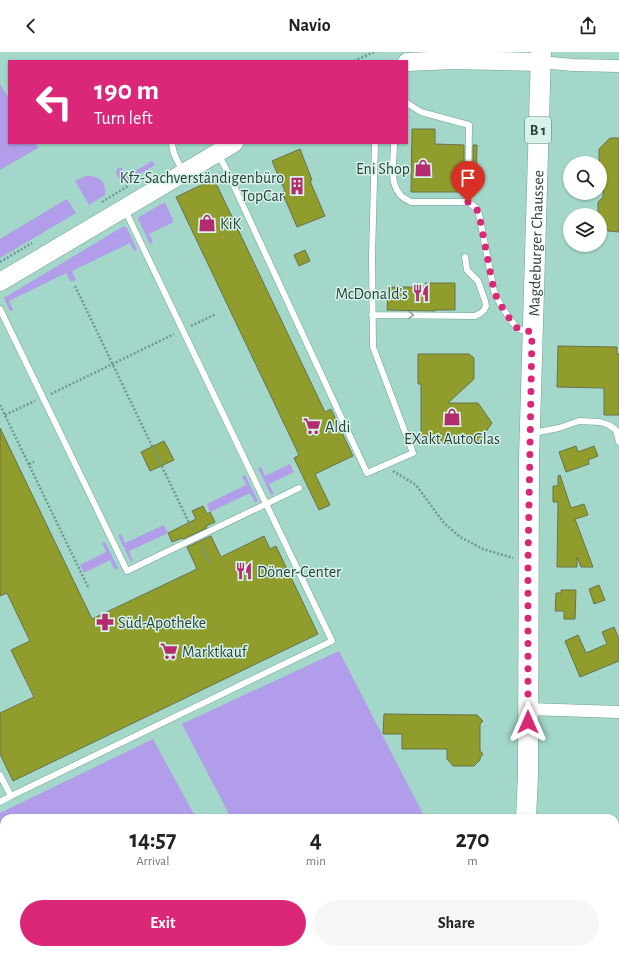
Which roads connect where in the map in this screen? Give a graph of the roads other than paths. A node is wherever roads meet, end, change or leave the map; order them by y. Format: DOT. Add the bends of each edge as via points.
graph roads {
  1 [pos="540,57"];
  2 [pos="408,62"];
  3 [pos="619,66"];
  4 [pos="408,104"];
  5 [pos="172,144"];
  6 [pos="232,144"];
  7 [pos="374,144"];
  8 [pos="394,144"];
  9 [pos="217,153"];
  10 [pos="184,172"];
  11 [pos="468,202"];
  12 [pos="124,208"];
  13 [pos="465,257"];
  14 [pos="0,282"];
  15 [pos="0,309"];
  16 [pos="372,315"];
  17 [pos="532,332"];
  18 [pos="530,434"];
  19 [pos="619,442"];
  20 [pos="299,488"];
  21 [pos="266,504"];
  22 [pos="528,709"];
  23 [pos="619,712"];
  24 [pos="0,775"];
  25 [pos="11,796"];
  26 [pos="0,802"];
  27 [pos="526,814"];
  1 -- 2 [label="street"];
  1 -- 3 [label="street" via="573,65"];
  1 -- 17 [label="main road, Magdeburger Chaussee / B 1"];
  4 -- 11 [label="lane" via="421,112 469,125"];
  5 -- 10 [label="lane"];
  6 -- 9 [label="street"];
  7 -- 16 [label="lane"];
  8 -- 11 [label="lane" via="394,184 404,199 411,202"];
  9 -- 10 [label="street"];
  9 -- 16 [label="lane" via="367,473 413,452 372,347"];
  10 -- 12 [label="street"];
  11 -- 17 [label="lane" via="479,214 494,291 502,309 518,329"];
  12 -- 14 [label="street"];
  12 -- 21 [label="lane"];
  16 -- 13 [label="lane, one-way" via="475,316 481,313 486,306 485,301 478,281 467,270"];
  15 -- 21 [label="lane" via="127,571"];
  17 -- 18 [label="main road, Magdeburger Chaussee / B 1"];
  18 -- 19 [label="lane" via="579,422 600,422 616,430"];
  18 -- 22 [label="main road, Magdeburger Chaussee / B 1"];
  20 -- 21 [label="lane"];
  21 -- 25 [label="lane" via="332,641"];
  22 -- 23 [label="street"];
  22 -- 27 [label="main road, Magdeburger Chaussee / B 1"];
  24 -- 25 [label="lane"];
  25 -- 26 [label="lane"];
}
